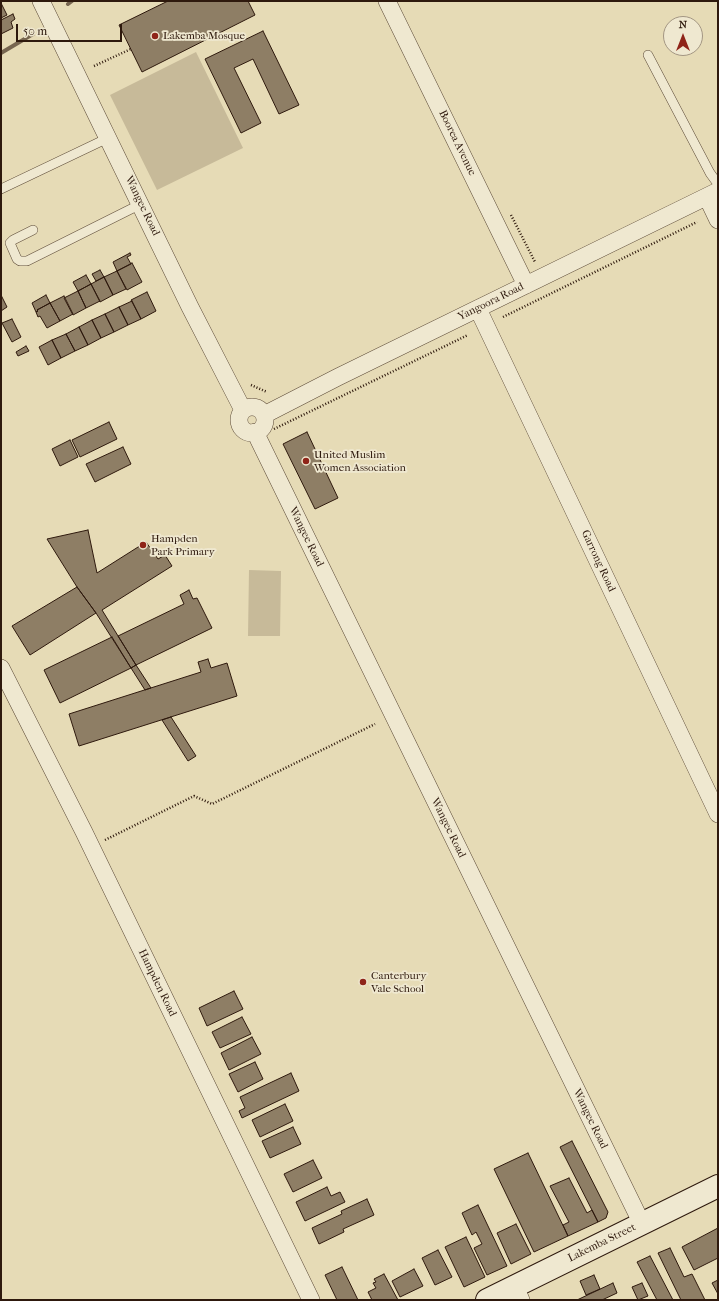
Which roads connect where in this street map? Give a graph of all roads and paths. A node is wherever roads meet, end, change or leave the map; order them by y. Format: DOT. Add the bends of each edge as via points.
graph roads {
  1 [pos="41,1"];
  2 [pos="388,1"];
  3 [pos="131,48"];
  4 [pos="648,55"];
  5 [pos="94,66"];
  6 [pos="108,138"];
  7 [pos="718,184"];
  8 [pos="1,189"];
  9 [pos="712,194"];
  10 [pos="141,204"];
  11 [pos="718,220"];
  12 [pos="697,222"];
  13 [pos="33,230"];
  14 [pos="526,285"];
  15 [pos="478,309"];
  16 [pos="503,317"];
  17 [pos="468,335"];
  18 [pos="251,385"];
  19 [pos="267,392"];
  20 [pos="243,410"];
  21 [pos="264,415"];
  22 [pos="272,430"];
  23 [pos="255,432"];
  24 [pos="1,668"];
  25 [pos="375,724"];
  26 [pos="718,814"];
  27 [pos="105,840"];
  28 [pos="718,1186"];
  29 [pos="642,1224"];
  30 [pos="518,1293"];
  31 [pos="311,1300"];
  32 [pos="486,1300"];
  1 -- 6 [label="street, Wangee Road"];
  2 -- 14 [label="street, Boorea Avenue"];
  3 -- 5 [label="path"];
  4 -- 7 [label="lane"];
  6 -- 8 [label="lane"];
  6 -- 10 [label="street, Wangee Road"];
  9 -- 11 [label="street"];
  9 -- 14 [label="street, Yangoora Road"];
  10 -- 13 [label="lane" via="22,262 17,259 10,243"];
  10 -- 20 [label="street, Wangee Road"];
  12 -- 16 [label="path, Yangoora Road"];
  14 -- 15 [label="street, Yangoora Road"];
  15 -- 21 [label="street, Yangoora Road"];
  15 -- 26 [label="street, Garrong Road"];
  17 -- 22 [label="path, Yangoora Road"];
  18 -- 19 [label="path"];
  20 -- 21 [label="street" via="255,407"];
  20 -- 23 [label="street" via="240,417 241,425 247,431"];
  21 -- 23 [label="street" via="263,426"];
  23 -- 29 [label="street, Wangee Road"];
  24 -- 31 [label="street, Hampden Road" via="84,832"];
  25 -- 27 [label="path" via="212,804 194,796"];
  28 -- 29 [label="main road, Lakemba Street"];
  29 -- 30 [label="main road, Lakemba Street"];
  30 -- 32 [label="main road, Lakemba Street"];
}
